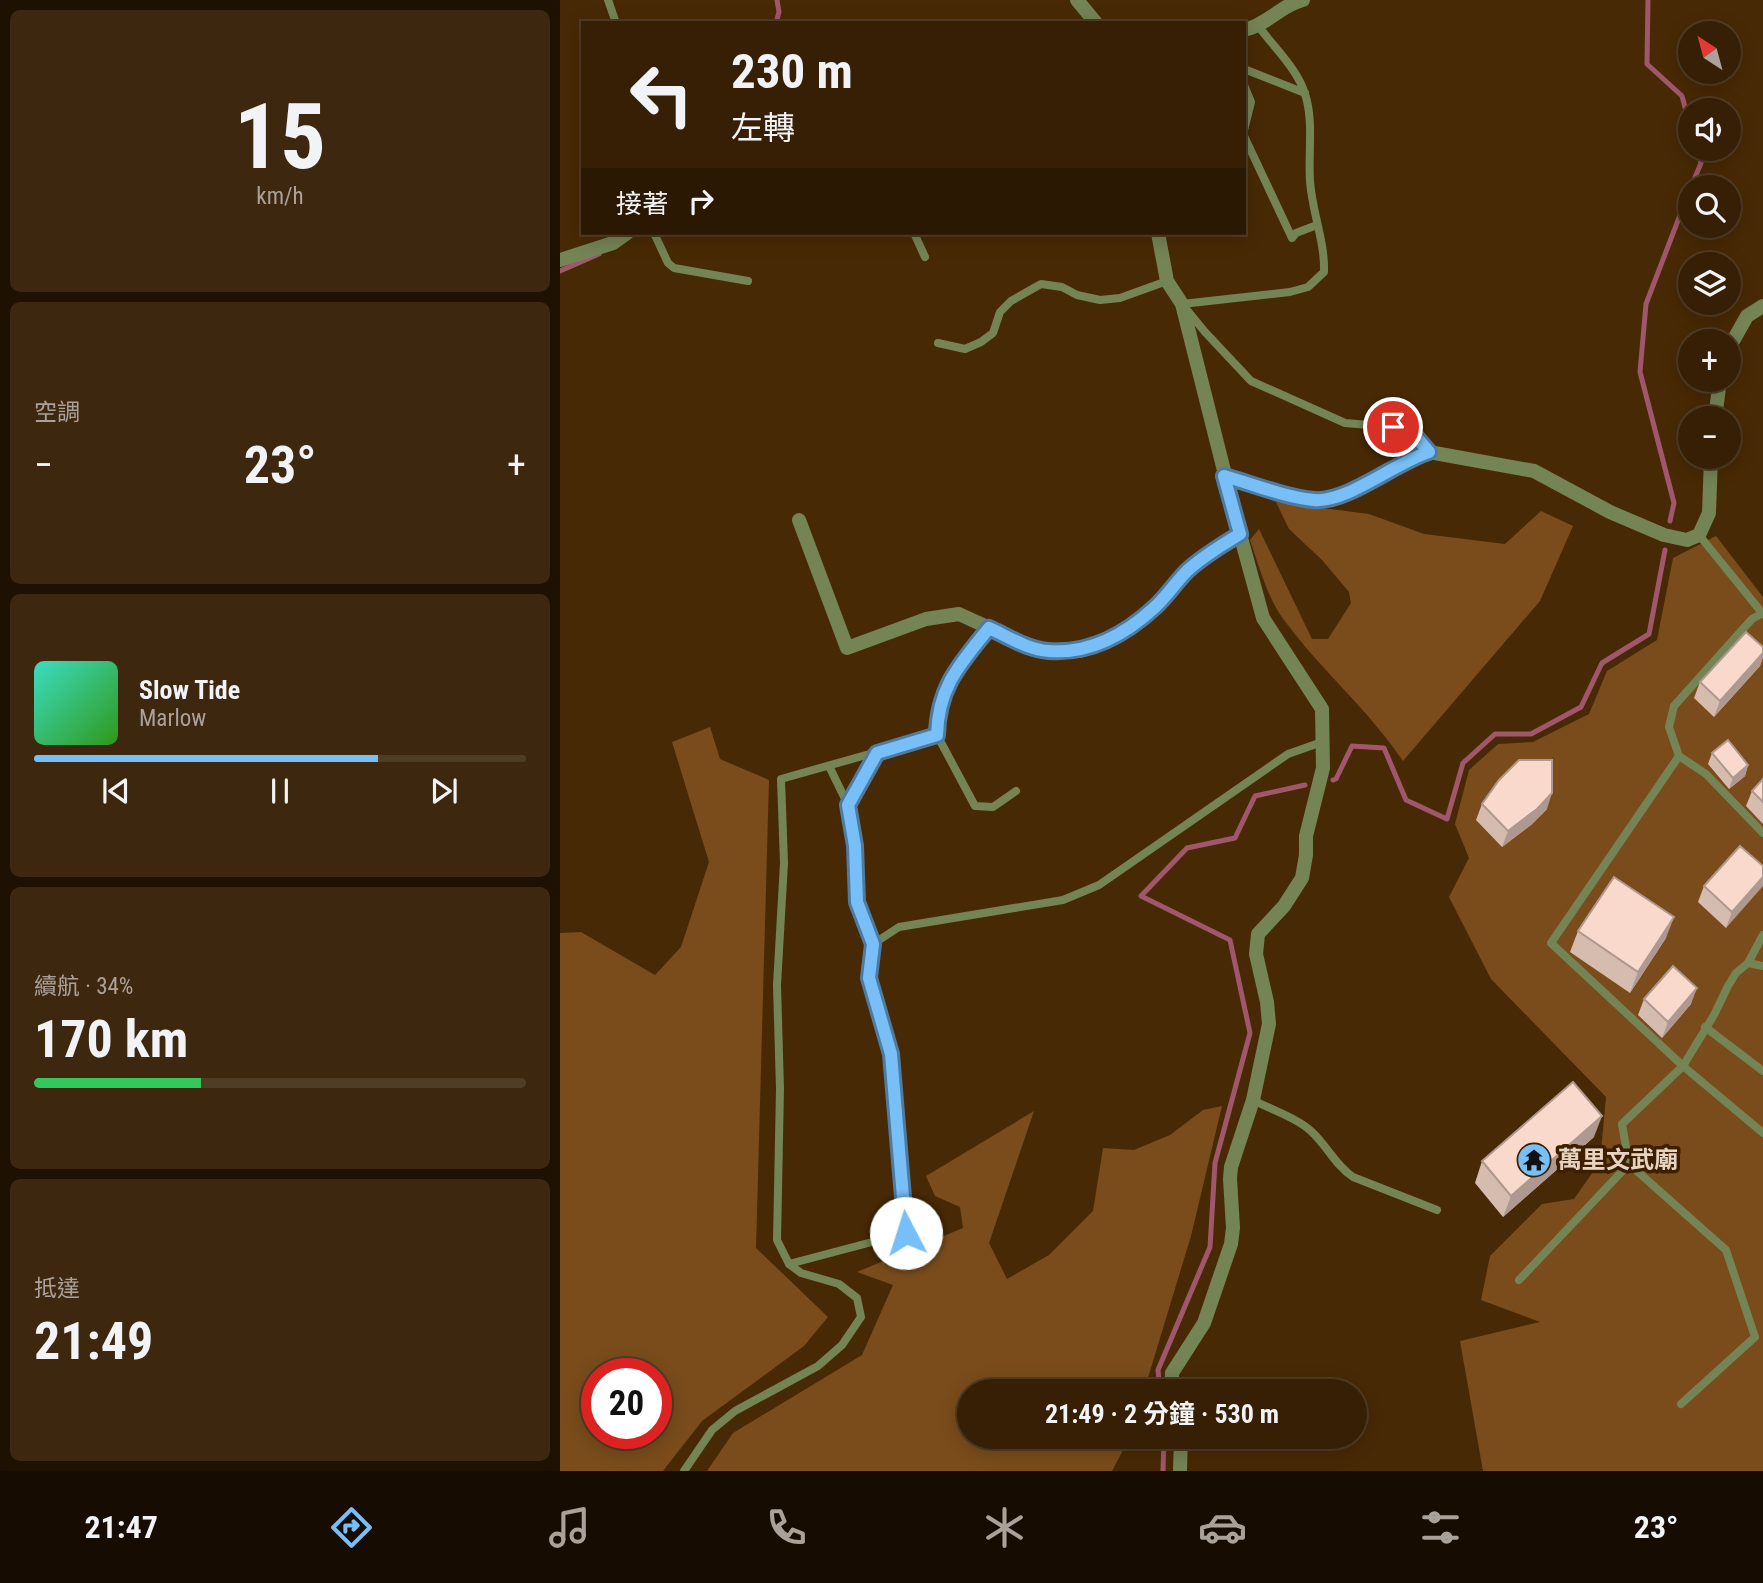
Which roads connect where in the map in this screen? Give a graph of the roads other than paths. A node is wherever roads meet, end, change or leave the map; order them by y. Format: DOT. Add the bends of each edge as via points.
graph roads {
  1 [pos="608,0"];
  2 [pos="1077,0"];
  3 [pos="1303,0"];
  4 [pos="615,21"];
  5 [pos="1094,21"];
  6 [pos="1252,28"];
  7 [pos="1246,70"];
  8 [pos="1246,90"];
  9 [pos="1305,93"];
  10 [pos="1246,122"];
  11 [pos="1246,140"];
  12 [pos="1317,225"];
  13 [pos="624,235"];
  14 [pos="655,235"];
  15 [pos="915,235"];
  16 [pos="1157,235"];
  17 [pos="925,257"];
  18 [pos="560,260"];
  19 [pos="748,281"];
  20 [pos="1167,281"];
  21 [pos="1182,304"];
  22 [pos="1763,306"];
  23 [pos="1740,329"];
  24 [pos="939,343"];
  25 [pos="1429,452"];
  26 [pos="1711,469"];
  27 [pos="1224,476"];
  28 [pos="799,520"];
  29 [pos="1240,534"];
  30 [pos="1699,535"];
  31 [pos="1763,613"];
  32 [pos="989,628"];
  33 [pos="937,735"];
  34 [pos="1322,742"];
  35 [pos="877,753"];
  36 [pos="1679,756"];
  37 [pos="829,766"];
  38 [pos="1016,791"];
  39 [pos="848,805"];
  40 [pos="1763,834"];
  41 [pos="1763,935"];
  42 [pos="873,944"];
  43 [pos="1748,963"];
  44 [pos="1763,966"];
  45 [pos="1706,1027"];
  46 [pos="1682,1066"];
  47 [pos="1763,1070"];
  48 [pos="1253,1100"];
  49 [pos="1763,1133"];
  50 [pos="1629,1164"];
  51 [pos="1437,1210"];
  52 [pos="789,1264"];
  53 [pos="1519,1280"];
  54 [pos="1171,1379"];
  55 [pos="1681,1405"];
  56 [pos="1181,1449"];
  57 [pos="684,1471"];
  58 [pos="1180,1471"];
  1 -- 4 [label="lane"];
  2 -- 5 [label="street"];
  3 -- 6 [label="street" via="1290,3"];
  6 -- 9 [label="lane" via="1291,69"];
  7 -- 9 [label="lane"];
  8 -- 10 [label="lane" via="1251,103"];
  9 -- 12 [label="lane"];
  11 -- 12 [label="lane" via="1293,238"];
  12 -- 21 [label="lane" via="1324,272 1308,287"];
  13 -- 18 [label="street"];
  14 -- 19 [label="lane" via="674,268"];
  15 -- 17 [label="lane"];
  16 -- 20 [label="street"];
  20 -- 21 [label="street"];
  20 -- 24 [label="lane" via="1120,298 1100,300 1041,285 1011,301 1000,312 993,333 981,342 965,349"];
  21 -- 25 [label="lane" via="1251,381 1345,423 1412,432"];
  21 -- 27 [label="street"];
  22 -- 23 [label="street" via="1747,317"];
  25 -- 27 [label="street" via="1340,495 1316,500"];
  25 -- 30 [label="street" via="1534,471 1610,512 1664,534 1687,540"];
  26 -- 30 [label="street" via="1709,513"];
  27 -- 29 [label="street"];
  28 -- 32 [label="street" via="847,648 926,619 959,614"];
  29 -- 32 [label="street" via="1205,556 1155,607 1114,638 1080,651 1031,647"];
  29 -- 34 [label="street" via="1263,618 1322,709"];
  30 -- 31 [label="lane"];
  31 -- 36 [label="lane" via="1752,619 1674,706 1669,727"];
  32 -- 33 [label="lane" via="955,670 938,710"];
  33 -- 35 [label="lane"];
  33 -- 38 [label="lane" via="975,806 993,807"];
  34 -- 42 [label="lane" via="1288,754 1099,885 1063,900 899,928"];
  34 -- 48 [label="street" via="1323,768 1306,836 1302,878 1258,934 1256,954 1269,1024"];
  35 -- 37 [label="lane"];
  35 -- 39 [label="lane"];
  36 -- 40 [label="lane" via="1706,774"];
  36 -- 46 [label="lane" via="1551,943"];
  37 -- 39 [label="lane"];
  37 -- 52 [label="lane" via="781,779 784,863 776,1240"];
  39 -- 42 [label="lane" via="857,902"];
  41 -- 43 [label="lane"];
  42 -- 52 [label="lane" via="869,978 891,1054 906,1233"];
  43 -- 44 [label="lane"];
  43 -- 45 [label="lane" via="1736,973"];
  45 -- 46 [label="lane"];
  45 -- 47 [label="lane"];
  46 -- 49 [label="lane"];
  46 -- 50 [label="lane" via="1622,1124"];
  48 -- 51 [label="lane" via="1305,1126 1353,1177"];
  48 -- 54 [label="street" via="1231,1167 1231,1244 1204,1323"];
  50 -- 53 [label="lane"];
  50 -- 55 [label="lane" via="1726,1250 1755,1337"];
  52 -- 57 [label="lane" via="801,1273 839,1284 857,1298 861,1317 842,1345 818,1366 735,1410 712,1430"];
  56 -- 58 [label="street"];
}
